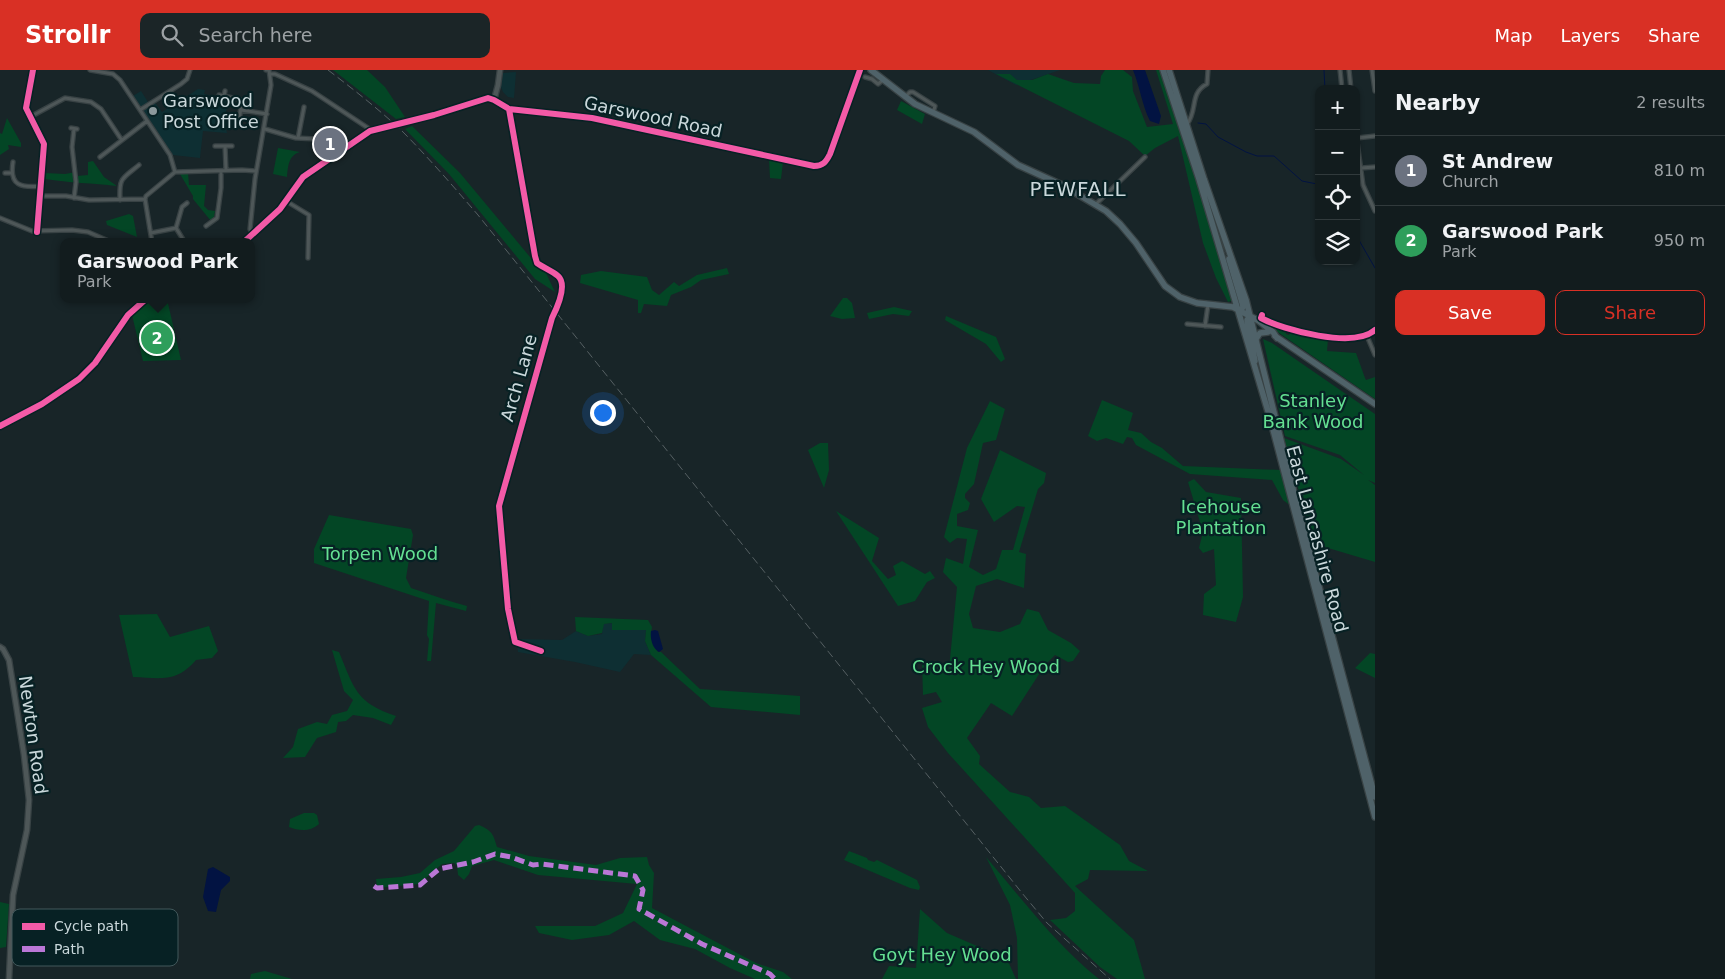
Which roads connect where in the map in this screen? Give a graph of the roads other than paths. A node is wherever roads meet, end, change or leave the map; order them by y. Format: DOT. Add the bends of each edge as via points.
graph roads {
  1 [pos="32,70"];
  2 [pos="90,70"];
  3 [pos="190,70"];
  4 [pos="500,70"];
  5 [pos="860,70"];
  6 [pos="871,70"];
  7 [pos="1163,70"];
  8 [pos="1169,70"];
  9 [pos="1208,70"];
  10 [pos="1340,70"];
  11 [pos="1349,70"];
  12 [pos="1372,70"];
  13 [pos="268,71"];
  14 [pos="866,79"];
  15 [pos="883,80"];
  16 [pos="1342,85"];
  17 [pos="1351,85"];
  18 [pos="1375,90"];
  19 [pos="225,91"];
  20 [pos="218,95"];
  21 [pos="224,96"];
  22 [pos="494,100"];
  23 [pos="304,107"];
  24 [pos="509,109"];
  25 [pos="140,110"];
  26 [pos="241,110"];
  27 [pos="266,114"];
  28 [pos="30,117"];
  29 [pos="147,120"];
  30 [pos="239,121"];
  31 [pos="1186,128"];
  32 [pos="74,129"];
  33 [pos="264,129"];
  34 [pos="370,131"];
  35 [pos="1375,136"];
  36 [pos="298,138"];
  37 [pos="1360,138"];
  38 [pos="121,139"];
  39 [pos="215,146"];
  40 [pos="225,146"];
  41 [pos="232,146"];
  42 [pos="100,148"];
  43 [pos="104,154"];
  44 [pos="100,157"];
  45 [pos="331,157"];
  46 [pos="1145,157"];
  47 [pos="13,162"];
  48 [pos="140,164"];
  49 [pos="1375,167"];
  50 [pos="1360,168"];
  51 [pos="226,170"];
  52 [pos="221,171"];
  53 [pos="256,171"];
  54 [pos="175,172"];
  55 [pos="5,173"];
  56 [pos="11,173"];
  57 [pos="42,186"];
  58 [pos="41,196"];
  59 [pos="74,198"];
  60 [pos="145,199"];
  61 [pos="120,200"];
  62 [pos="286,201"];
  63 [pos="187,203"];
  64 [pos="1096,204"];
  65 [pos="1375,211"];
  66 [pos="221,214"];
  67 [pos="0,218"];
  68 [pos="217,218"];
  69 [pos="206,226"];
  70 [pos="176,228"];
  71 [pos="37,232"];
  72 [pos="151,233"];
  73 [pos="252,234"];
  74 [pos="102,238"];
  75 [pos="152,238"];
  76 [pos="181,238"];
  77 [pos="248,238"];
  78 [pos="1226,245"];
  79 [pos="308,258"];
  80 [pos="1235,297"];
  81 [pos="142,303"];
  82 [pos="1208,304"];
  83 [pos="1226,306"];
  84 [pos="1240,312"];
  85 [pos="1262,315"];
  86 [pos="1250,318"];
  87 [pos="1187,324"];
  88 [pos="1206,326"];
  89 [pos="1221,327"];
  90 [pos="1375,330"];
  91 [pos="1268,332"];
  92 [pos="1367,336"];
  93 [pos="1277,338"];
  94 [pos="1256,339"];
  95 [pos="1375,355"];
  96 [pos="1256,369"];
  97 [pos="1375,404"];
  98 [pos="0,426"];
  99 [pos="0,647"];
  100 [pos="541,651"];
  101 [pos="1375,797"];
  102 [pos="1375,816"];
  103 [pos="12,909"];
  104 [pos="12,916"];
  105 [pos="9,979"];
  1 -- 28 [label="street" via="26,108"];
  2 -- 25 [label="street" via="117,76"];
  3 -- 25 [label="street" via="181,84"];
  4 -- 22 [label="street"];
  5 -- 24 [label="street, Garswood Road" via="830,154 820,166 592,118"];
  6 -- 15 [label="highway"];
  7 -- 31 [label="highway, East Lancashire Road"];
  8 -- 31 [label="highway, East Lancashire Road"];
  9 -- 31 [label="street" via="1207,84 1194,97 1192,119"];
  10 -- 16 [label="street"];
  11 -- 17 [label="street"];
  12 -- 18 [label="street"];
  13 -- 27 [label="street" via="271,85"];
  13 -- 34 [label="street" via="312,91"];
  14 -- 15 [label="street" via="879,84"];
  15 -- 64 [label="highway" via="905,97 974,132 1018,165"];
  19 -- 21 [label="street"];
  20 -- 21 [label="street"];
  21 -- 26 [label="street" via="242,100"];
  22 -- 24 [label="street, Garswood Road"];
  22 -- 34 [label="street, bridge" via="488,98"];
  23 -- 36 [label="street"];
  24 -- 100 [label="street, Arch Lane, bridge" via="537,263 560,278 562,283 561,298 552,318 499,506 508,609 515,642"];
  25 -- 29 [label="street"];
  26 -- 27 [label="street"];
  26 -- 30 [label="street"];
  27 -- 33 [label="street"];
  28 -- 38 [label="street" via="65,98 91,102 101,108"];
  28 -- 57 [label="street" via="44,144"];
  29 -- 38 [label="street"];
  29 -- 54 [label="street" via="170,155"];
  31 -- 78 [label="highway, East Lancashire Road"];
  31 -- 80 [label="highway, East Lancashire Road"];
  32 -- 59 [label="street"];
  33 -- 36 [label="street"];
  33 -- 53 [label="street"];
  34 -- 45 [label="street"];
  35 -- 37 [label="street"];
  36 -- 45 [label="street" via="319,140"];
  38 -- 43 [label="street"];
  39 -- 40 [label="street"];
  40 -- 41 [label="street"];
  40 -- 51 [label="street"];
  42 -- 43 [label="street"];
  43 -- 44 [label="street"];
  45 -- 62 [label="street" via="304,177"];
  46 -- 64 [label="street"];
  47 -- 56 [label="street"];
  48 -- 61 [label="street" via="119,183"];
  49 -- 50 [label="street"];
  50 -- 65 [label="street" via="1364,189"];
  51 -- 52 [label="street"];
  51 -- 53 [label="street"];
  52 -- 54 [label="street"];
  52 -- 68 [label="street"];
  53 -- 73 [label="street"];
  54 -- 60 [label="street"];
  55 -- 56 [label="street"];
  56 -- 57 [label="street" via="15,181 24,187"];
  57 -- 58 [label="street"];
  58 -- 59 [label="street"];
  58 -- 71 [label="street"];
  59 -- 61 [label="street"];
  60 -- 61 [label="street"];
  60 -- 72 [label="street"];
  62 -- 73 [label="street"];
  62 -- 79 [label="street" via="309,216"];
  63 -- 70 [label="street" via="180,206"];
  64 -- 82 [label="highway" via="1128,233 1169,290 1187,301"];
  66 -- 68 [label="street"];
  67 -- 71 [label="street"];
  68 -- 69 [label="street"];
  70 -- 72 [label="street"];
  70 -- 76 [label="street"];
  71 -- 74 [label="street" via="72,230"];
  72 -- 75 [label="street"];
  73 -- 77 [label="street"];
  78 -- 84 [label="highway" via="1243,306"];
  78 -- 86 [label="highway, East Lancashire Road"];
  80 -- 83 [label="highway"];
  80 -- 84 [label="highway, East Lancashire Road"];
  81 -- 98 [label="street" via="128,315 95,363 79,379 42,404"];
  82 -- 83 [label="highway"];
  82 -- 88 [label="street"];
  83 -- 84 [label="highway"];
  84 -- 86 [label="highway"];
  84 -- 96 [label="highway, East Lancashire Road"];
  85 -- 92 [label="street" via="1261,318 1289,332 1315,336"];
  86 -- 91 [label="highway"];
  86 -- 93 [label="highway" via="1263,324"];
  86 -- 94 [label="highway, East Lancashire Road"];
  86 -- 96 [label="highway"];
  87 -- 88 [label="street"];
  88 -- 89 [label="street"];
  90 -- 92 [label="street"];
  91 -- 93 [label="highway"];
  91 -- 94 [label="highway" via="1260,333"];
  92 -- 95 [label="street"];
  93 -- 97 [label="highway"];
  94 -- 101 [label="highway, East Lancashire Road"];
  96 -- 102 [label="highway, East Lancashire Road"];
  99 -- 103 [label="street, Newton Road" via="9,660 29,800 27,830"];
  104 -- 105 [label="street, Newton Road"];
}
